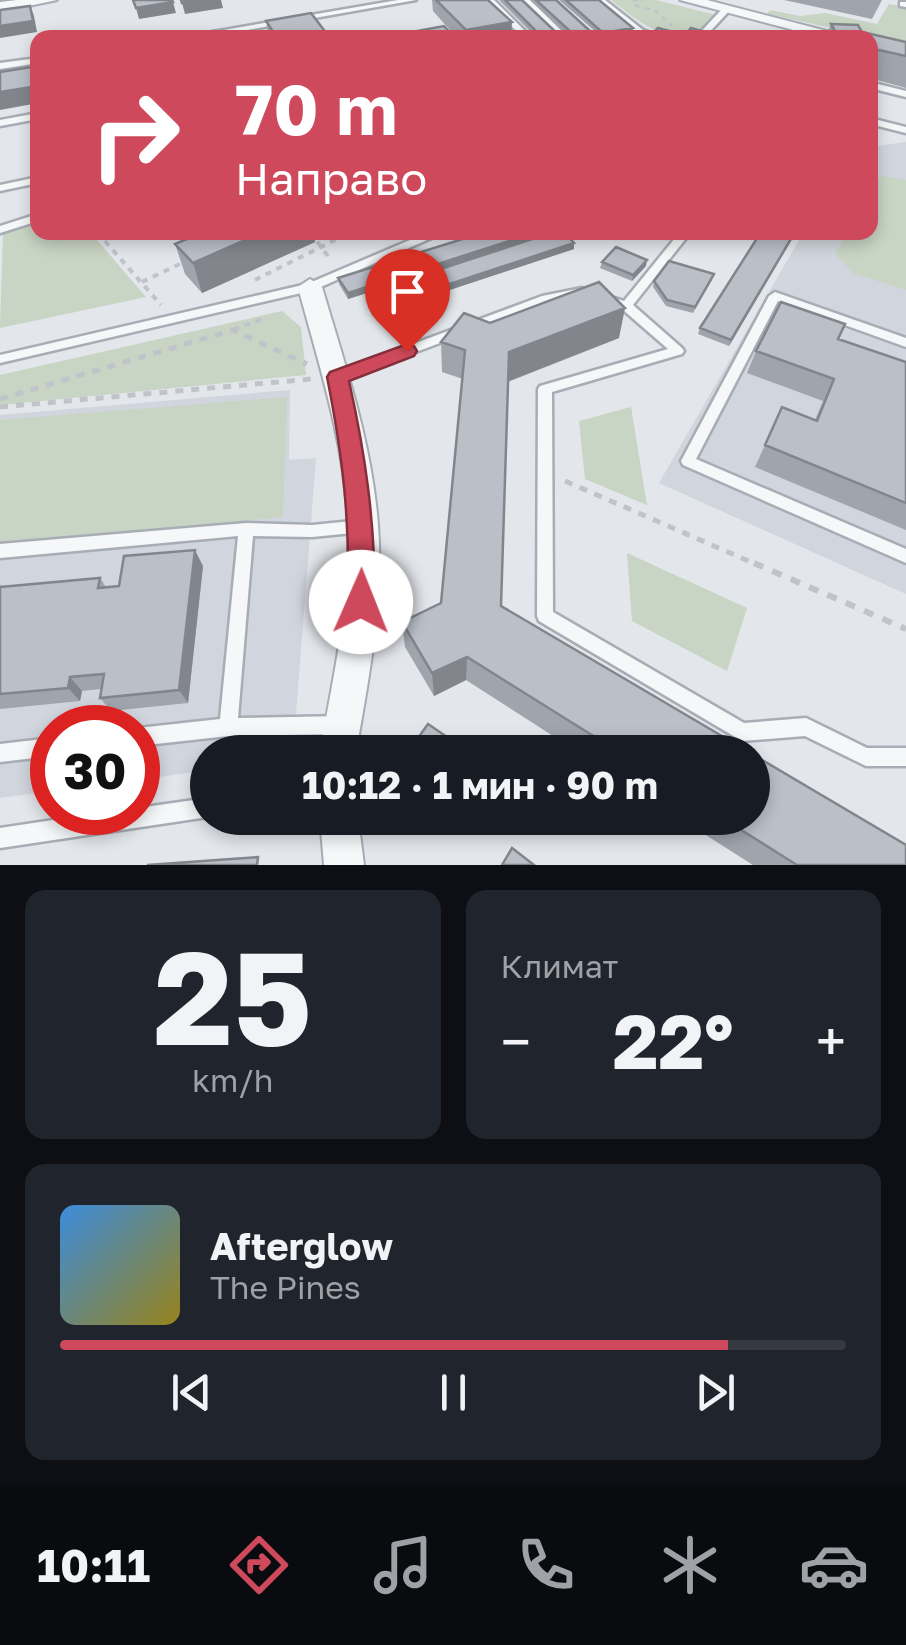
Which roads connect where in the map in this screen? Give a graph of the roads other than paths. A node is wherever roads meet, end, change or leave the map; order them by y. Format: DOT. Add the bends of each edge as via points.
graph roads {
  1 [pos="48,0"];
  2 [pos="412,0"];
  3 [pos="490,0"];
  4 [pos="526,0"];
  5 [pos="600,0"];
  6 [pos="688,0"];
  7 [pos="0,7"];
  8 [pos="727,9"];
  9 [pos="242,28"];
  10 [pos="230,30"];
  11 [pos="520,30"];
  12 [pos="558,30"];
  13 [pos="638,30"];
  14 [pos="707,30"];
  15 [pos="813,30"];
  16 [pos="30,61"];
  17 [pos="0,66"];
  18 [pos="878,87"];
  19 [pos="906,94"];
  20 [pos="30,117"];
  21 [pos="878,122"];
  22 [pos="0,123"];
  23 [pos="906,130"];
  24 [pos="30,182"];
  25 [pos="0,188"];
  26 [pos="30,221"];
  27 [pos="0,230"];
  28 [pos="421,240"];
  29 [pos="680,240"];
  30 [pos="310,287"];
  31 [pos="626,306"];
  32 [pos="906,342"];
  33 [pos="0,358"];
  34 [pos="338,377"];
  35 [pos="363,526"];
  36 [pos="246,529"];
  37 [pos="0,551"];
  38 [pos="906,556"];
  39 [pos="228,727"];
  40 [pos="160,735"];
  41 [pos="303,735"];
  42 [pos="341,735"];
  43 [pos="30,750"];
  44 [pos="0,753"];
  45 [pos="906,757"];
  46 [pos="190,810"];
  47 [pos="341,835"];
  48 [pos="0,838"];
  49 [pos="344,865"];
  1 -- 7 [label="street"];
  2 -- 9 [label="lane"];
  3 -- 11 [label="lane"];
  4 -- 12 [label="lane"];
  5 -- 13 [label="lane"];
  6 -- 8 [label="street"];
  8 -- 14 [label="lane"];
  8 -- 15 [label="street"];
  9 -- 10 [label="lane"];
  16 -- 17 [label="lane"];
  18 -- 19 [label="lane"];
  20 -- 22 [label="lane"];
  21 -- 23 [label="lane"];
  24 -- 25 [label="lane"];
  26 -- 27 [label="lane"];
  28 -- 30 [label="lane"];
  29 -- 31 [label="lane"];
  30 -- 33 [label="lane"];
  30 -- 34 [label="street"];
  31 -- 34 [label="lane" via="582,292 546,299"];
  31 -- 45 [label="lane" via="678,351 545,389 545,616 742,732 806,727 866,758"];
  32 -- 38 [label="lane" via="775,296 688,461"];
  34 -- 35 [label="street"];
  35 -- 36 [label="lane"];
  35 -- 42 [label="street" via="361,602"];
  36 -- 37 [label="lane"];
  36 -- 39 [label="lane"];
  39 -- 40 [label="lane"];
  39 -- 41 [label="lane"];
  43 -- 44 [label="lane"];
  46 -- 48 [label="lane"];
  47 -- 49 [label="street"];
}
